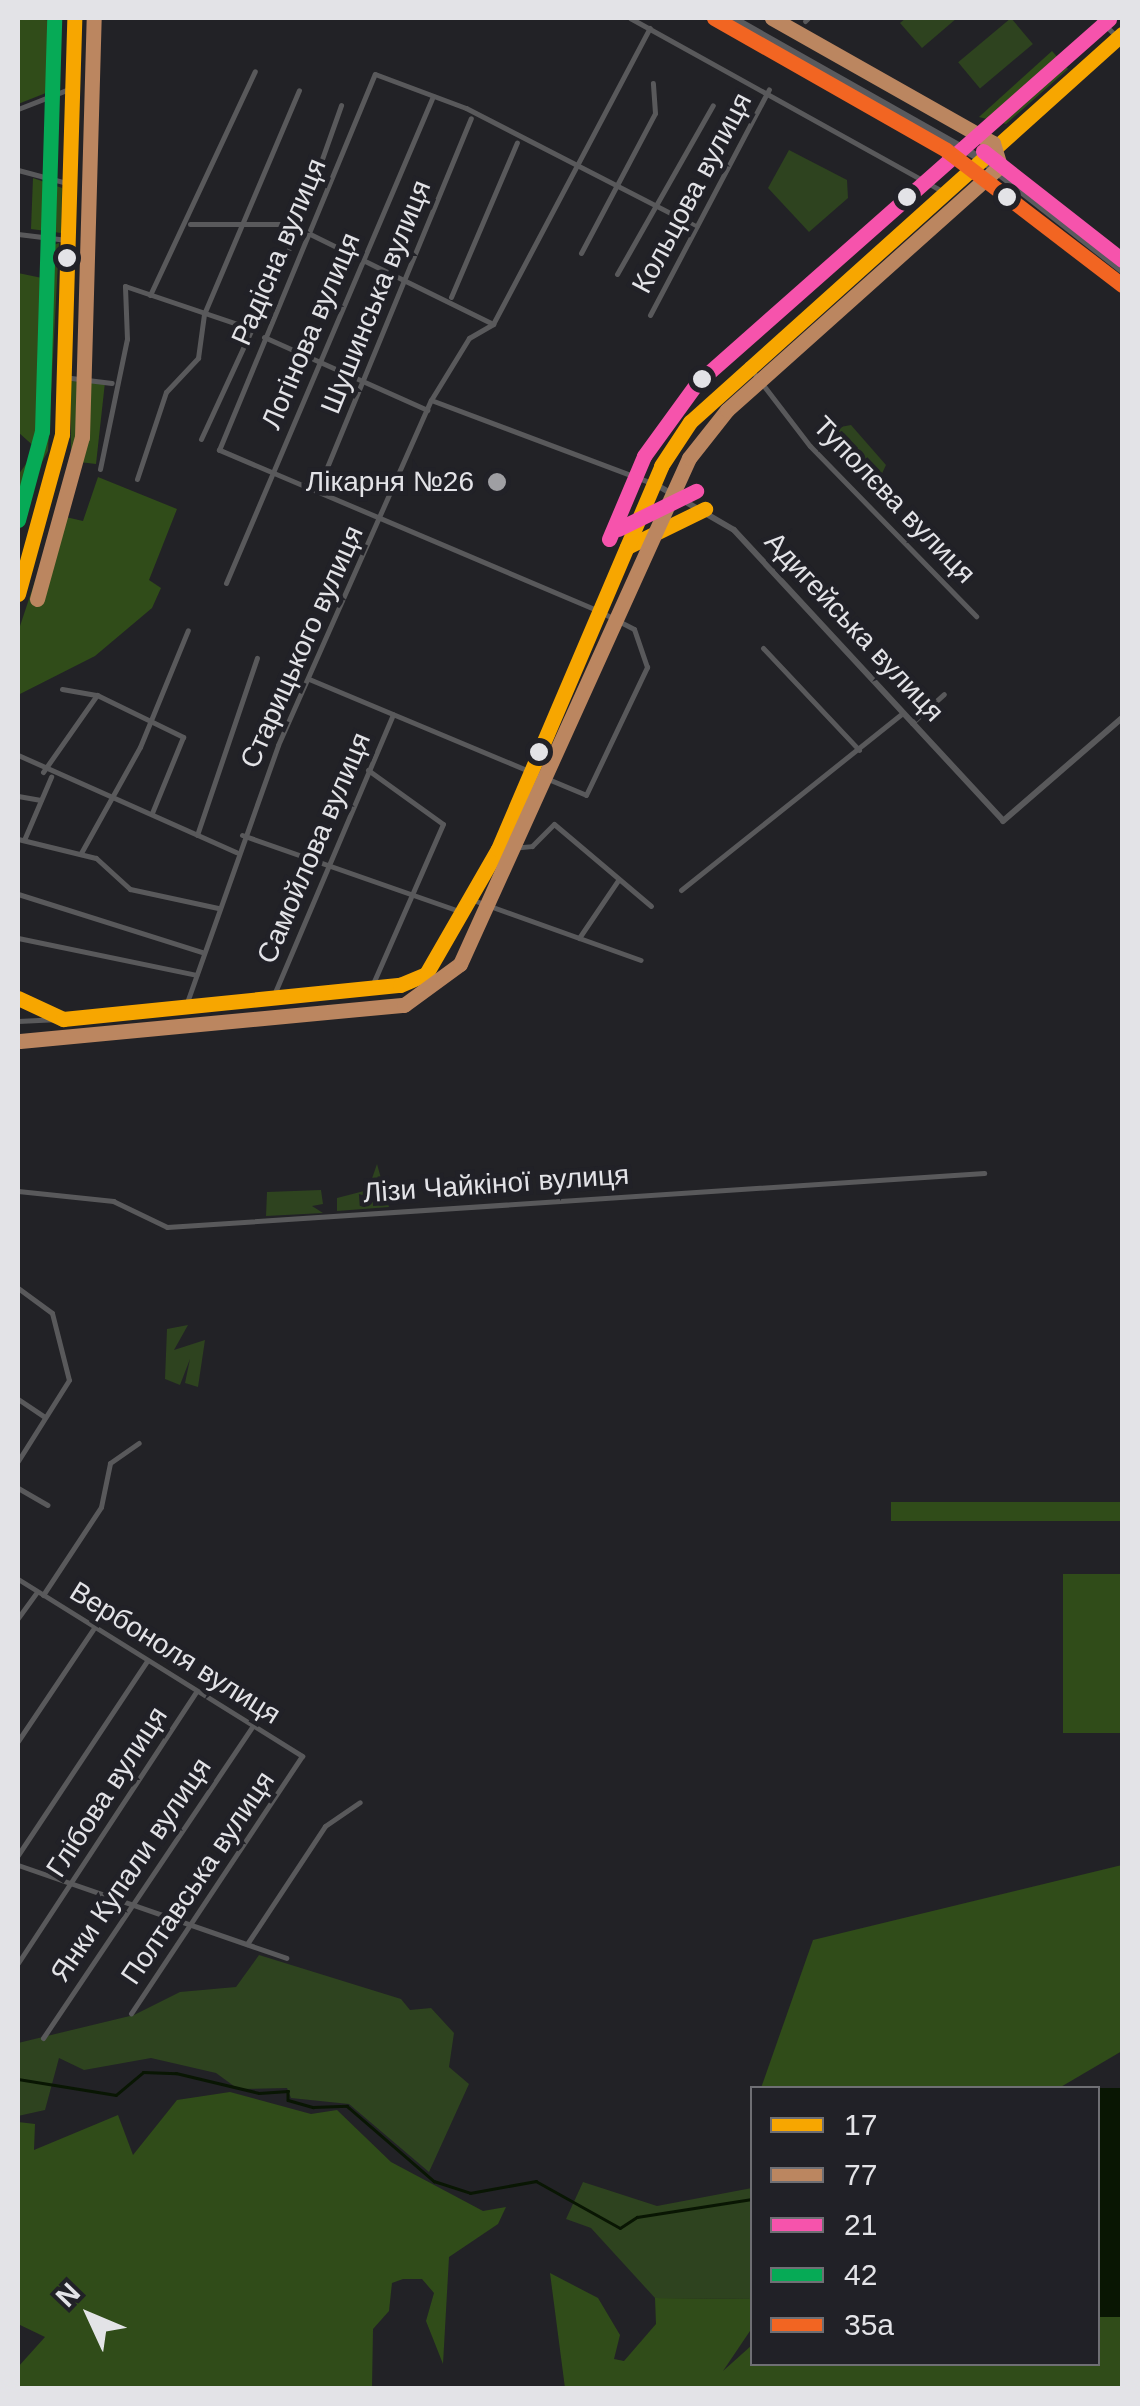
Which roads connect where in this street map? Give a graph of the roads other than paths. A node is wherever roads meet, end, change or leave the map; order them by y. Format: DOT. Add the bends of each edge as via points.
graph roads {
  1 [pos="74,18"];
  2 [pos="630,18"];
  3 [pos="714,18"];
  4 [pos="732,18"];
  5 [pos="1098,18"];
  6 [pos="650,28"];
  7 [pos="1122,38"];
  8 [pos="255,71"];
  9 [pos="653,83"];
  10 [pos="72,88"];
  11 [pos="769,89"];
  12 [pos="299,90"];
  13 [pos="433,96"];
  14 [pos="713,104"];
  15 [pos="341,105"];
  16 [pos="18,109"];
  17 [pos="471,118"];
  18 [pos="517,142"];
  19 [pos="980,160"];
  20 [pos="578,166"];
  21 [pos="970,167"];
  22 [pos="18,170"];
  23 [pos="67,183"];
  24 [pos="616,186"];
  25 [pos="942,191"];
  26 [pos="653,206"];
  27 [pos="188,224"];
  28 [pos="244,224"];
  29 [pos="296,224"];
  30 [pos="696,226"];
  31 [pos="18,234"];
  32 [pos="310,234"];
  33 [pos="66,240"];
  34 [pos="580,253"];
  35 [pos="363,260"];
  36 [pos="1122,270"];
  37 [pos="617,274"];
  38 [pos="404,282"];
  39 [pos="1122,285"];
  40 [pos="150,294"];
  41 [pos="451,297"];
  42 [pos="204,314"];
  43 [pos="650,315"];
  44 [pos="492,324"];
  45 [pos="254,330"];
  46 [pos="264,336"];
  47 [pos="319,363"];
  48 [pos="747,364"];
  49 [pos="63,376"];
  50 [pos="112,384"];
  51 [pos="363,384"];
  52 [pos="430,400"];
  53 [pos="426,410"];
  54 [pos="201,439"];
  55 [pos="100,469"];
  56 [pos="274,472"];
  57 [pos="137,478"];
  58 [pos="655,484"];
  59 [pos="318,491"];
  60 [pos="381,518"];
  61 [pos="226,582"];
  62 [pos="18,594"];
  63 [pos="599,611"];
  64 [pos="976,616"];
  65 [pos="188,630"];
  66 [pos="763,648"];
  67 [pos="257,658"];
  68 [pos="309,679"];
  69 [pos="62,688"];
  70 [pos="944,694"];
  71 [pos="97,695"];
  72 [pos="902,713"];
  73 [pos="393,714"];
  74 [pos="1122,718"];
  75 [pos="147,723"];
  76 [pos="912,723"];
  77 [pos="859,750"];
  78 [pos="18,755"];
  79 [pos="368,770"];
  80 [pos="43,772"];
  81 [pos="530,772"];
  82 [pos="52,777"];
  83 [pos="18,796"];
  84 [pos="110,797"];
  85 [pos="41,800"];
  86 [pos="152,813"];
  87 [pos="197,835"];
  88 [pos="242,835"];
  89 [pos="21,839"];
  90 [pos="498,849"];
  91 [pos="81,852"];
  92 [pos="236,852"];
  93 [pos="326,865"];
  94 [pos="619,879"];
  95 [pos="682,890"];
  96 [pos="18,894"];
  97 [pos="412,894"];
  98 [pos="473,900"];
  99 [pos="651,906"];
  100 [pos="218,908"];
  101 [pos="465,913"];
  102 [pos="18,938"];
  103 [pos="578,938"];
  104 [pos="202,952"];
  105 [pos="641,960"];
  106 [pos="196,975"];
  107 [pos="371,988"];
  108 [pos="273,997"];
  109 [pos="18,998"];
  110 [pos="185,1008"];
  111 [pos="64,1019"];
  112 [pos="18,1021"];
  113 [pos="984,1173"];
  114 [pos="18,1191"];
  115 [pos="18,1288"];
  116 [pos="18,1399"];
  117 [pos="45,1418"];
  118 [pos="140,1443"];
  119 [pos="18,1461"];
  120 [pos="18,1488"];
  121 [pos="47,1506"];
  122 [pos="18,1579"];
  123 [pos="40,1594"];
  124 [pos="18,1618"];
  125 [pos="94,1628"];
  126 [pos="146,1661"];
  127 [pos="196,1692"];
  128 [pos="253,1725"];
  129 [pos="18,1741"];
  130 [pos="299,1764"];
  131 [pos="360,1802"];
  132 [pos="18,1855"];
  133 [pos="18,1865"];
  134 [pos="70,1884"];
  135 [pos="132,1904"];
  136 [pos="192,1924"];
  137 [pos="247,1944"];
  138 [pos="286,1958"];
  139 [pos="18,1963"];
  140 [pos="131,2014"];
  141 [pos="43,2038"];
  1 -- 10 [label="main road"];
  2 -- 6 [label="street"];
  3 -- 21 [label="main road"];
  4 -- 19 [label="main road"];
  5 -- 7 [label="street"];
  6 -- 11 [label="street"];
  6 -- 20 [label="street, Старицького вулиця"];
  7 -- 19 [label="main road"];
  8 -- 27 [label="street"];
  9 -- 24 [label="street" via="655,112"];
  10 -- 16 [label="street"];
  10 -- 23 [label="main road"];
  11 -- 25 [label="street"];
  11 -- 30 [label="street, Кольцова вулиця"];
  12 -- 28 [label="street"];
  13 -- 17 [label="street"];
  13 -- 32 [label="street, Радісна вулиця" via="378,71"];
  13 -- 35 [label="street, Логінова вулиця"];
  14 -- 26 [label="street"];
  15 -- 29 [label="street, Радісна вулиця"];
  17 -- 18 [label="street"];
  17 -- 38 [label="street, Шушинська вулиця"];
  18 -- 20 [label="street" via="526,138"];
  18 -- 41 [label="street"];
  19 -- 21 [label="main road"];
  19 -- 36 [label="main road"];
  20 -- 24 [label="street"];
  20 -- 44 [label="street, Старицького вулиця"];
  21 -- 25 [label="main road"];
  21 -- 39 [label="main road"];
  22 -- 23 [label="street"];
  23 -- 33 [label="main road"];
  24 -- 26 [label="street"];
  24 -- 34 [label="street"];
  25 -- 48 [label="main road"];
  26 -- 30 [label="street"];
  26 -- 37 [label="street"];
  27 -- 28 [label="street"];
  27 -- 40 [label="street"];
  28 -- 29 [label="street"];
  28 -- 42 [label="street"];
  29 -- 45 [label="street, Радісна вулиця"];
  30 -- 43 [label="street, Кольцова вулиця"];
  31 -- 33 [label="street"];
  32 -- 35 [label="street"];
  32 -- 46 [label="street, Радісна вулиця"];
  33 -- 49 [label="main road"];
  35 -- 38 [label="street"];
  35 -- 47 [label="street, Логінова вулиця"];
  38 -- 41 [label="street"];
  38 -- 51 [label="street, Шушинська вулиця"];
  40 -- 42 [label="street"];
  40 -- 50 [label="street" via="125,286 126,347"];
  41 -- 44 [label="street"];
  42 -- 45 [label="street"];
  42 -- 57 [label="street" via="208,322 198,358 166,392"];
  44 -- 52 [label="street, Старицького вулиця" via="468,338"];
  45 -- 54 [label="street, Радісна вулиця"];
  46 -- 47 [label="street"];
  46 -- 56 [label="street, Радісна вулиця" via="219,450"];
  47 -- 51 [label="street"];
  47 -- 56 [label="street, Логінова вулиця"];
  48 -- 58 [label="main road" via="690,422"];
  48 -- 64 [label="street, Туполєва вулиця" via="874,517 886,517"];
  49 -- 50 [label="street"];
  49 -- 62 [label="main road" via="58,468"];
  50 -- 55 [label="street"];
  51 -- 53 [label="street"];
  51 -- 59 [label="street, Шушинська вулиця"];
  52 -- 53 [label="street, Старицького вулиця"];
  52 -- 58 [label="street"];
  53 -- 60 [label="street, Старицького вулиця"];
  56 -- 59 [label="street"];
  56 -- 61 [label="street, Логінова вулиця"];
  58 -- 63 [label="main road"];
  58 -- 72 [label="street, Адигейська вулиця" via="721,518"];
  59 -- 60 [label="street"];
  60 -- 63 [label="street"];
  60 -- 68 [label="street, Старицького вулиця"];
  63 -- 81 [label="main road"];
  63 -- 81 [label="street" via="634,629 647,667 595,789 586,795"];
  65 -- 75 [label="street"];
  66 -- 77 [label="street"];
  67 -- 87 [label="street"];
  68 -- 73 [label="street"];
  68 -- 88 [label="street, Старицького вулиця"];
  69 -- 71 [label="street"];
  70 -- 76 [label="street"];
  71 -- 75 [label="street"];
  71 -- 80 [label="street"];
  72 -- 76 [label="street, Адигейська вулиця"];
  72 -- 77 [label="street"];
  73 -- 79 [label="street, Самойлова вулиця"];
  73 -- 81 [label="street"];
  74 -- 76 [label="street, Адигейська вулиця" via="1003,821"];
  75 -- 84 [label="street"];
  75 -- 86 [label="street" via="183,737"];
  77 -- 95 [label="street"];
  78 -- 80 [label="street"];
  79 -- 93 [label="street, Самойлова вулиця"];
  79 -- 97 [label="street" via="443,824"];
  80 -- 82 [label="street"];
  81 -- 90 [label="main road"];
  82 -- 84 [label="street"];
  82 -- 85 [label="street"];
  83 -- 85 [label="street"];
  84 -- 86 [label="street"];
  84 -- 91 [label="street"];
  85 -- 89 [label="street"];
  86 -- 87 [label="street"];
  87 -- 92 [label="street"];
  88 -- 92 [label="street, Старицького вулиця"];
  88 -- 93 [label="street"];
  89 -- 91 [label="street"];
  90 -- 94 [label="street" via="532,846 554,824"];
  90 -- 98 [label="main road"];
  91 -- 100 [label="street" via="116,869 130,889"];
  92 -- 100 [label="street, Старицького вулиця"];
  93 -- 97 [label="street"];
  93 -- 108 [label="street, Самойлова вулиця"];
  94 -- 99 [label="street"];
  94 -- 103 [label="street"];
  96 -- 104 [label="street"];
  97 -- 101 [label="street"];
  97 -- 107 [label="street"];
  98 -- 101 [label="main road"];
  98 -- 103 [label="street"];
  100 -- 104 [label="street, Старицького вулиця"];
  101 -- 107 [label="main road" via="426,974"];
  102 -- 106 [label="street"];
  103 -- 105 [label="street"];
  104 -- 106 [label="street, Старицького вулиця"];
  106 -- 110 [label="street, Старицького вулиця"];
  107 -- 108 [label="main road"];
  108 -- 110 [label="main road"];
  109 -- 111 [label="main road"];
  110 -- 111 [label="main road"];
  111 -- 112 [label="street"];
  113 -- 114 [label="street, Лізи Чайкіної вулиця" via="167,1227 113,1201"];
  115 -- 117 [label="street" via="52,1313 69,1380"];
  116 -- 117 [label="street"];
  117 -- 119 [label="street"];
  118 -- 123 [label="street" via="110,1463 101,1507"];
  120 -- 121 [label="street"];
  122 -- 123 [label="street, Вербоноля вулиця"];
  123 -- 124 [label="street"];
  123 -- 125 [label="street, Вербоноля вулиця"];
  125 -- 126 [label="street, Вербоноля вулиця"];
  125 -- 129 [label="street"];
  126 -- 127 [label="street, Вербоноля вулиця"];
  126 -- 132 [label="street"];
  127 -- 128 [label="street, Вербоноля вулиця"];
  127 -- 134 [label="street, Глібова вулиця"];
  128 -- 130 [label="street, Вербоноля вулиця" via="299,1752"];
  128 -- 135 [label="street, Янки Купали вулиця"];
  130 -- 136 [label="street, Полтавська вулиця"];
  131 -- 137 [label="street" via="325,1826"];
  133 -- 134 [label="street"];
  134 -- 135 [label="street"];
  134 -- 139 [label="street, Глібова вулиця"];
  135 -- 136 [label="street"];
  135 -- 141 [label="street, Янки Купали вулиця"];
  136 -- 137 [label="street"];
  136 -- 140 [label="street, Полтавська вулиця"];
  137 -- 138 [label="street"];
}
